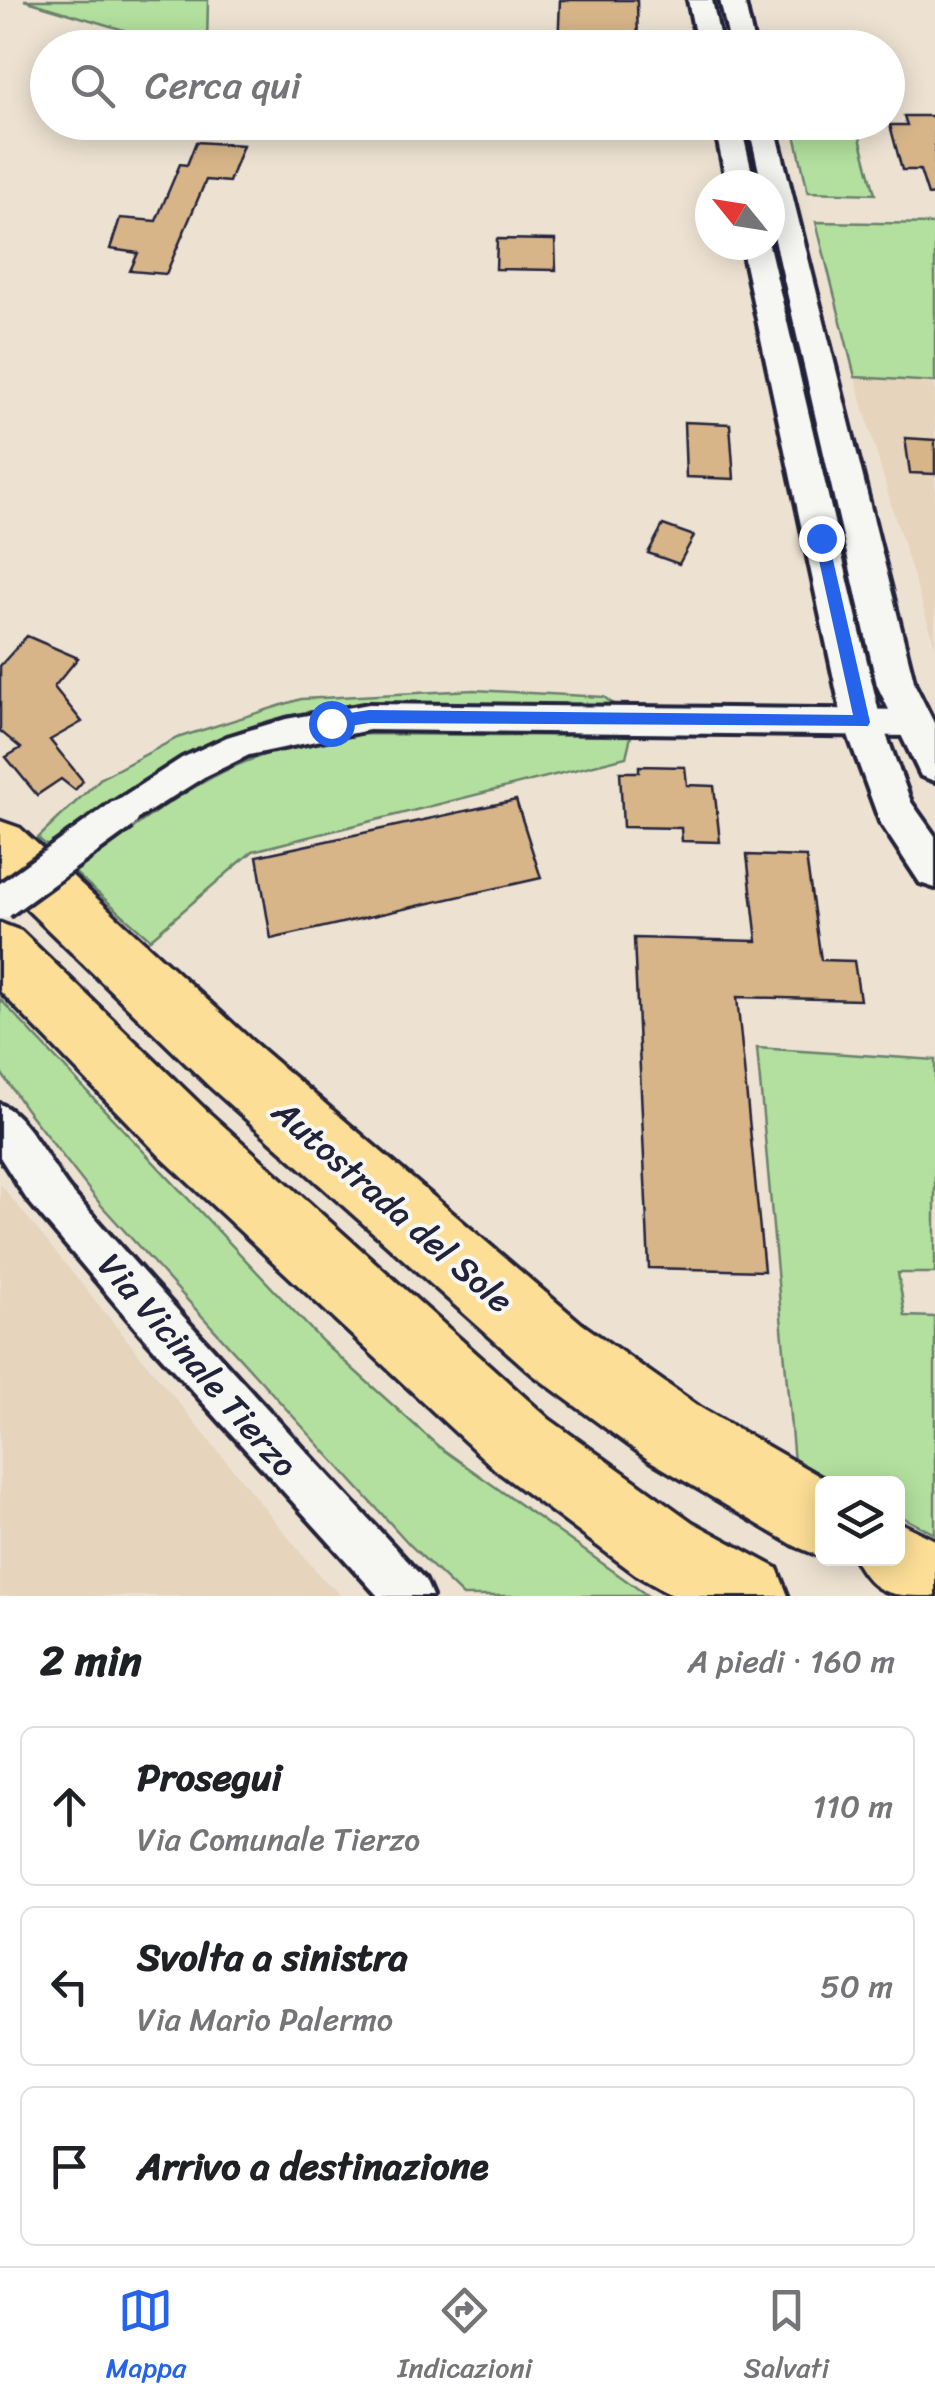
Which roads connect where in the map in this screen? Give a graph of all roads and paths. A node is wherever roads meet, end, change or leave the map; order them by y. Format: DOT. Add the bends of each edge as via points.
graph roads {
  1 [pos="700,0"];
  2 [pos="732,0"];
  3 [pos="706,30"];
  4 [pos="739,30"];
  5 [pos="731,140"];
  6 [pos="765,140"];
  7 [pos="738,170"];
  8 [pos="758,260"];
  9 [pos="862,722"];
  10 [pos="912,723"];
  11 [pos="935,764"];
  12 [pos="0,846"];
  13 [pos="935,870"];
  14 [pos="0,902"];
  15 [pos="0,950"];
  16 [pos="0,1123"];
  17 [pos="815,1514"];
  18 [pos="905,1566"];
  19 [pos="935,1583"];
  20 [pos="409,1596"];
  21 [pos="750,1596"];
  1 -- 3 [label="street"];
  2 -- 4 [label="street"];
  5 -- 7 [label="street"];
  6 -- 10 [label="street" via="896,685"];
  8 -- 9 [label="street"];
  9 -- 10 [label="street"];
  9 -- 13 [label="street" via="894,810"];
  9 -- 14 [label="street, bridge" via="369,717 292,729 193,768"];
  10 -- 11 [label="street"];
  12 -- 17 [label="highway, Autostrada del Sole" via="231,1064 556,1349 675,1434"];
  15 -- 21 [label="highway" via="184,1134 524,1444 665,1549"];
  16 -- 20 [label="street, Via Vicinale Tierzo" via="40,1184 154,1318"];
  18 -- 19 [label="highway"];
}
